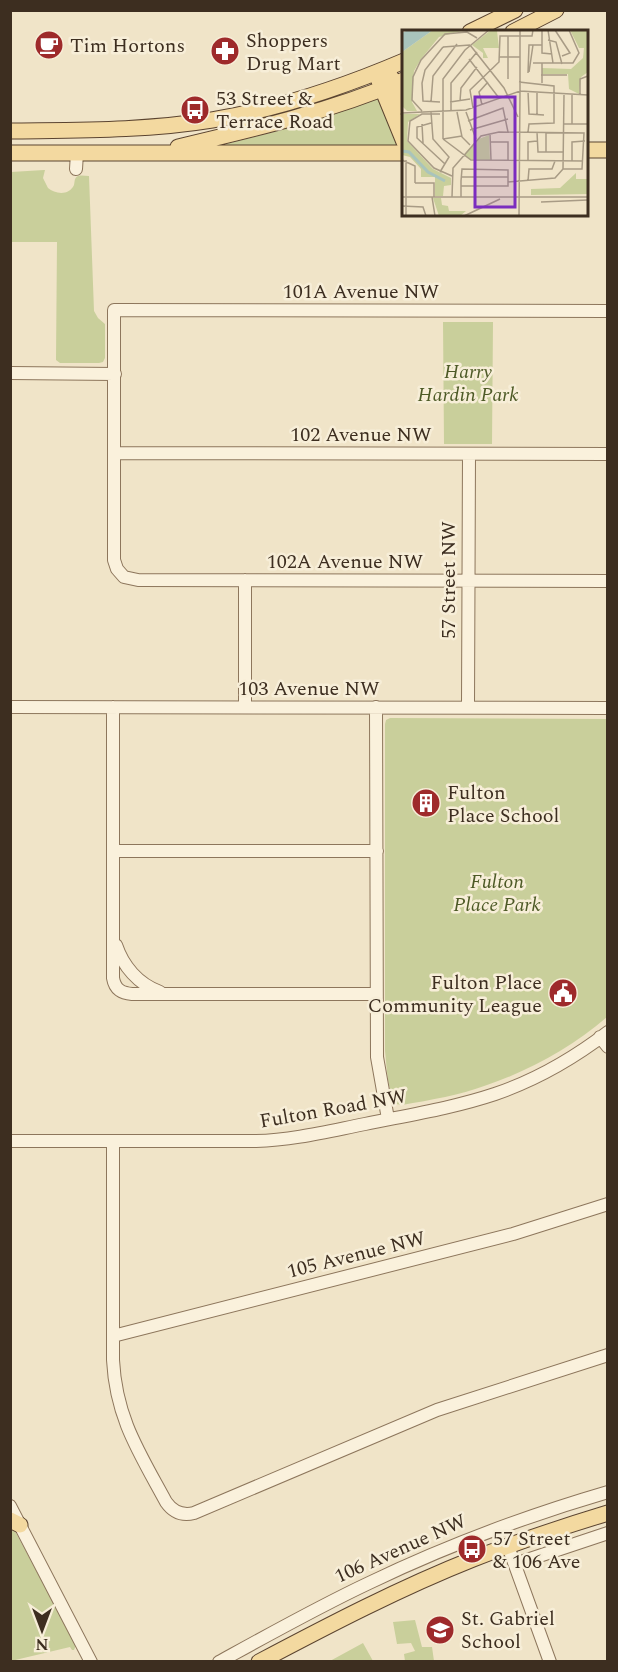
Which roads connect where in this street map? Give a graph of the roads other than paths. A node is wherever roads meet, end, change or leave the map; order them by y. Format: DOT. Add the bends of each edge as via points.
graph roads {
  1 [pos="515,10"];
  2 [pos="556,10"];
  3 [pos="474,30"];
  4 [pos="517,30"];
  5 [pos="402,62"];
  6 [pos="382,70"];
  7 [pos="393,84"];
  8 [pos="402,103"];
  9 [pos="10,131"];
  10 [pos="402,131"];
  11 [pos="588,150"];
  12 [pos="608,150"];
  13 [pos="77,153"];
  14 [pos="152,153"];
  15 [pos="402,153"];
  16 [pos="14,154"];
  17 [pos="76,169"];
  18 [pos="608,311"];
  19 [pos="10,373"];
  20 [pos="114,374"];
  21 [pos="114,453"];
  22 [pos="469,454"];
  23 [pos="608,454"];
  24 [pos="246,580"];
  25 [pos="469,580"];
  26 [pos="608,580"];
  27 [pos="10,707"];
  28 [pos="113,707"];
  29 [pos="244,707"];
  30 [pos="376,707"];
  31 [pos="468,707"];
  32 [pos="608,708"];
  33 [pos="113,850"];
  34 [pos="377,851"];
  35 [pos="113,934"];
  36 [pos="166,994"];
  37 [pos="376,994"];
  38 [pos="605,1039"];
  39 [pos="388,1119"];
  40 [pos="10,1141"];
  41 [pos="113,1142"];
  42 [pos="608,1204"];
  43 [pos="113,1336"];
  44 [pos="608,1355"];
  45 [pos="608,1491"];
  46 [pos="10,1506"];
  47 [pos="608,1513"];
  48 [pos="15,1523"];
  49 [pos="608,1533"];
  50 [pos="508,1546"];
  51 [pos="515,1564"];
  52 [pos="91,1662"];
  53 [pos="219,1662"];
  54 [pos="259,1662"];
  55 [pos="550,1662"];
  1 -- 3 [label="main road"];
  2 -- 4 [label="main road"];
  5 -- 6 [label="main road"];
  6 -- 7 [label="main road"];
  6 -- 9 [label="main road" via="285,104 211,120 130,128"];
  7 -- 8 [label="main road"];
  7 -- 10 [label="main road"];
  7 -- 14 [label="main road" via="290,120"];
  11 -- 12 [label="main road"];
  13 -- 14 [label="main road"];
  13 -- 16 [label="main road"];
  13 -- 17 [label="street"];
  14 -- 15 [label="main road"];
  18 -- 20 [label="street, 101A Avenue NW" via="114,310"];
  19 -- 20 [label="street"];
  20 -- 21 [label="street"];
  21 -- 22 [label="street, 102 Avenue NW"];
  21 -- 24 [label="street, 102A Avenue NW" via="114,560 124,577"];
  22 -- 23 [label="street, 102 Avenue NW"];
  22 -- 25 [label="street, 57 Street NW"];
  24 -- 25 [label="street, 102A Avenue NW"];
  24 -- 29 [label="street"];
  25 -- 26 [label="street, 102A Avenue NW"];
  25 -- 31 [label="street, 57 Street NW"];
  27 -- 28 [label="street, 103 Avenue NW"];
  28 -- 29 [label="street, 103 Avenue NW"];
  28 -- 33 [label="street"];
  29 -- 30 [label="street, 103 Avenue NW"];
  30 -- 31 [label="street, 103 Avenue NW"];
  30 -- 34 [label="street"];
  31 -- 32 [label="street, 103 Avenue NW"];
  33 -- 34 [label="street"];
  33 -- 35 [label="street"];
  34 -- 37 [label="street"];
  35 -- 36 [label="street" via="119,954 132,974"];
  35 -- 36 [label="street" via="113,978 117,989 132,994"];
  36 -- 37 [label="street"];
  37 -- 39 [label="street" via="376,1057"];
  38 -- 39 [label="street, Fulton Road NW" via="511,1088 461,1104"];
  39 -- 41 [label="street, Fulton Road NW" via="269,1141"];
  40 -- 41 [label="street, Fulton Road NW"];
  41 -- 43 [label="street"];
  42 -- 43 [label="street, 105 Avenue NW" via="513,1234"];
  43 -- 44 [label="street" via="114,1381 125,1423 168,1505 181,1514 204,1509 436,1410"];
  45 -- 53 [label="street, 106 Avenue NW" via="494,1529 403,1568"];
  46 -- 48 [label="street"];
  47 -- 50 [label="main road, 106 Avenue NW"];
  48 -- 52 [label="street"];
  49 -- 51 [label="street"];
  50 -- 51 [label="street"];
  50 -- 54 [label="main road, 106 Avenue NW" via="394,1594"];
  51 -- 55 [label="street"];
}
